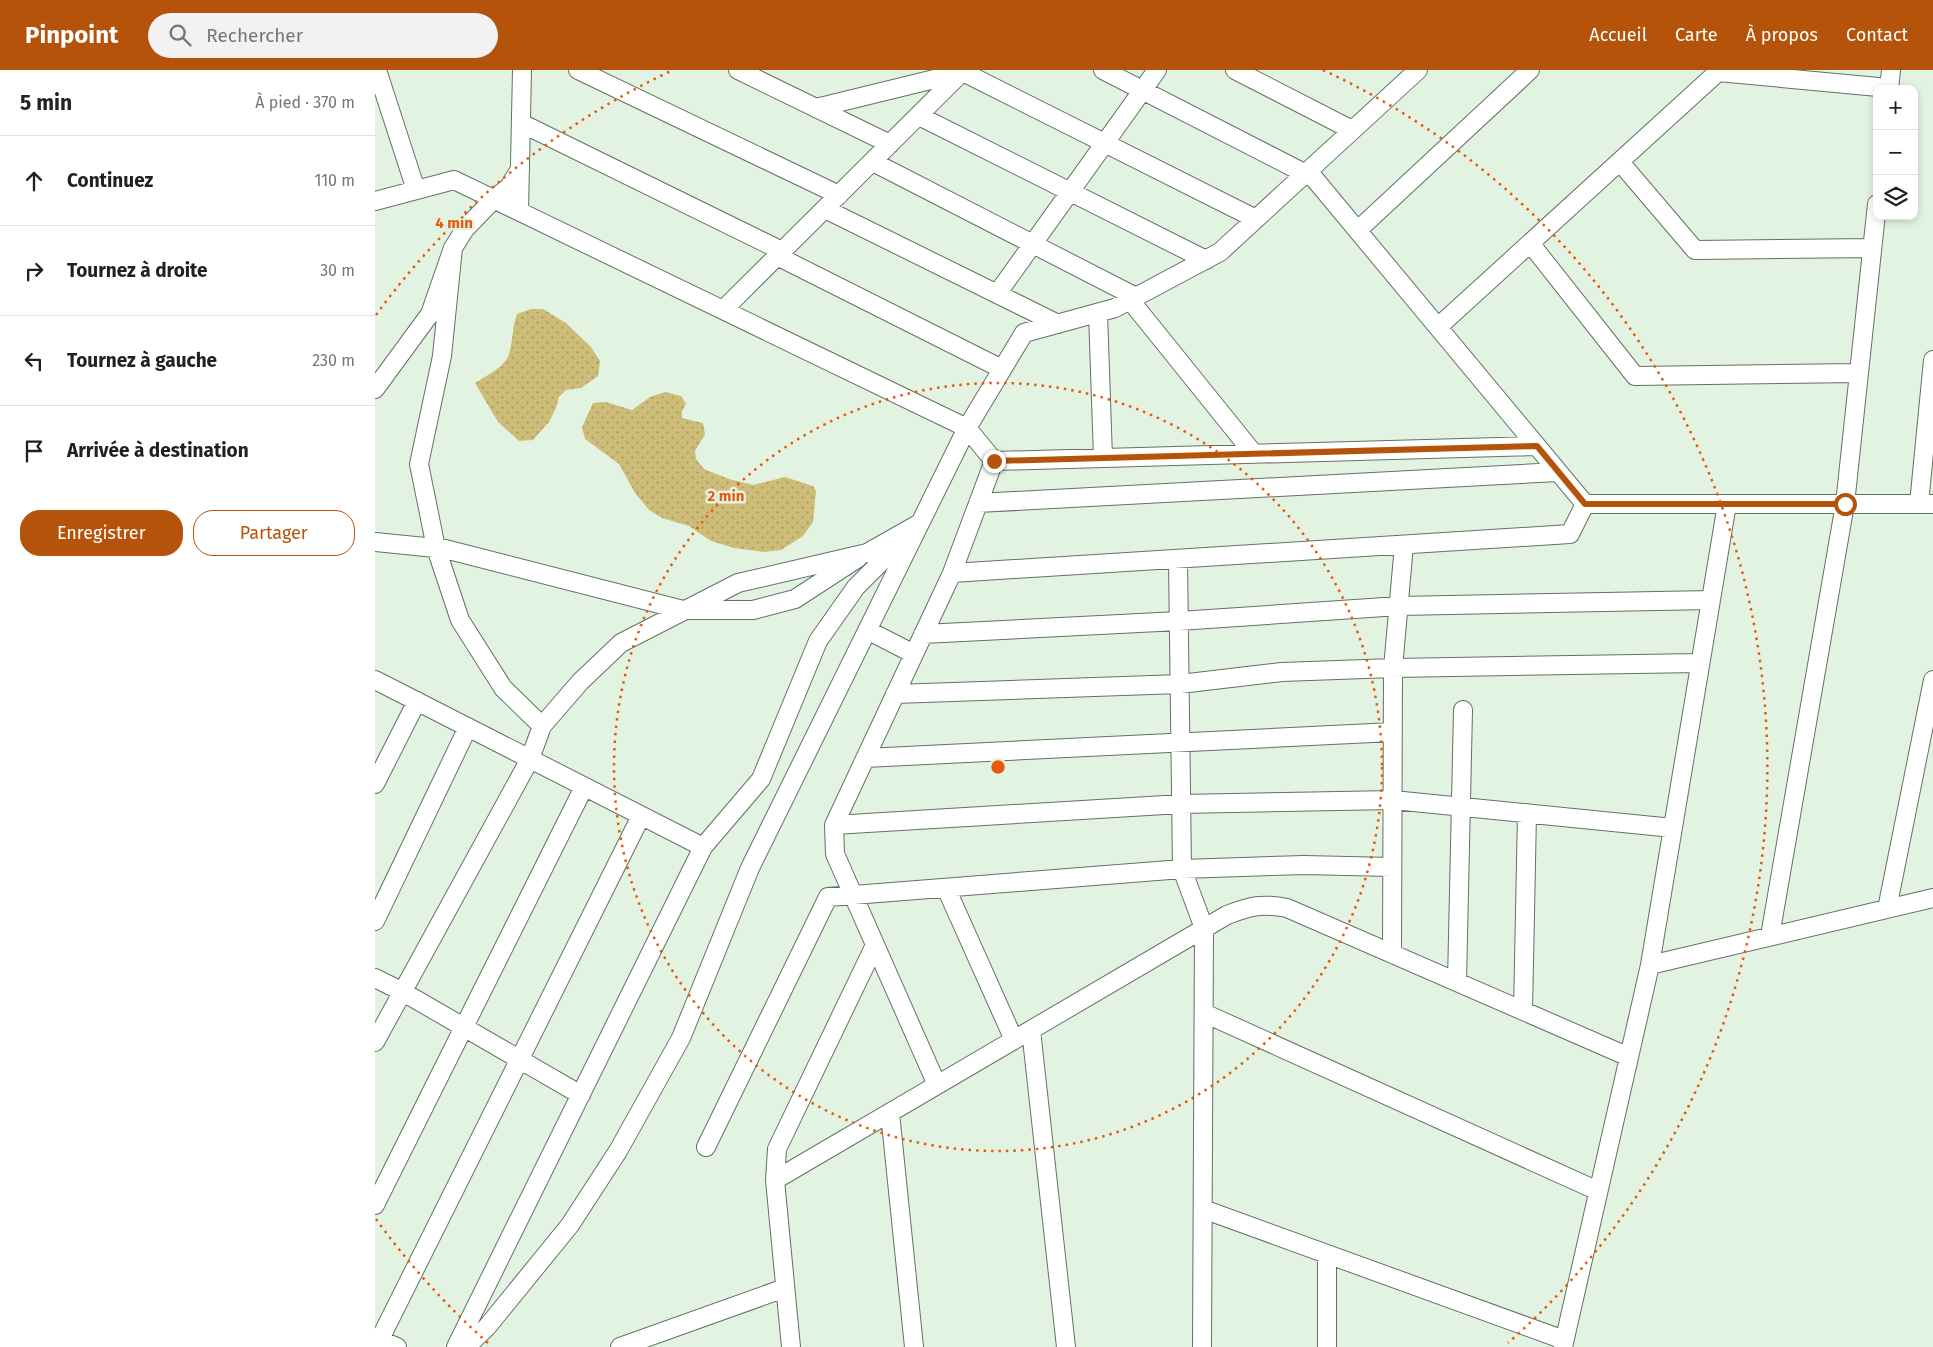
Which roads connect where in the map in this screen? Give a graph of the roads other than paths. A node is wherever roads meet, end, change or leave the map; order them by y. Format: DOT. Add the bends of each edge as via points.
graph roads {
  1 [pos="377,70"];
  2 [pos="522,70"];
  3 [pos="578,70"];
  4 [pos="738,70"];
  5 [pos="1103,70"];
  6 [pos="1157,70"];
  7 [pos="1235,70"];
  8 [pos="1418,70"];
  9 [pos="1530,70"];
  10 [pos="1891,70"];
  11 [pos="964,71"];
  12 [pos="1718,71"];
  13 [pos="1889,85"];
  14 [pos="1873,86"];
  15 [pos="1143,90"];
  16 [pos="816,108"];
  17 [pos="919,116"];
  18 [pos="521,123"];
  19 [pos="1352,130"];
  20 [pos="1105,143"];
  21 [pos="890,144"];
  22 [pos="873,162"];
  23 [pos="1620,162"];
  24 [pos="520,169"];
  25 [pos="1307,172"];
  26 [pos="416,190"];
  27 [pos="1070,192"];
  28 [pos="839,195"];
  29 [pos="494,199"];
  30 [pos="375,201"];
  31 [pos="825,209"];
  32 [pos="519,211"];
  33 [pos="1256,219"];
  34 [pos="1875,220"];
  35 [pos="1357,230"];
  36 [pos="1033,244"];
  37 [pos="1530,244"];
  38 [pos="453,248"];
  39 [pos="1872,248"];
  40 [pos="780,254"];
  41 [pos="1206,260"];
  42 [pos="997,294"];
  43 [pos="1133,299"];
  44 [pos="723,310"];
  45 [pos="1098,313"];
  46 [pos="1058,324"];
  47 [pos="1438,327"];
  48 [pos="1933,360"];
  49 [pos="1002,370"];
  50 [pos="1859,373"];
  51 [pos="375,389"];
  52 [pos="967,428"];
  53 [pos="1537,446"];
  54 [pos="1253,454"];
  55 [pos="1103,458"];
  56 [pos="994,461"];
  57 [pos="1558,472"];
  58 [pos="978,503"];
  59 [pos="1585,504"];
  60 [pos="1727,504"];
  61 [pos="1845,504"];
  62 [pos="1926,504"];
  63 [pos="920,523"];
  64 [pos="379,540"];
  65 [pos="1404,545"];
  66 [pos="436,548"];
  67 [pos="867,553"];
  68 [pos="1178,559"];
  69 [pos="952,573"];
  70 [pos="1711,600"];
  71 [pos="1399,606"];
  72 [pos="683,610"];
  73 [pos="1179,621"];
  74 [pos="867,630"];
  75 [pos="923,634"];
  76 [pos="914,654"];
  77 [pos="1700,663"];
  78 [pos="1393,668"];
  79 [pos="375,680"];
  80 [pos="1933,680"];
  81 [pos="1180,684"];
  82 [pos="895,694"];
  83 [pos="417,701"];
  84 [pos="1463,710"];
  85 [pos="542,726"];
  86 [pos="468,727"];
  87 [pos="1393,732"];
  88 [pos="1180,743"];
  89 [pos="865,758"];
  90 [pos="530,759"];
  91 [pos="375,784"];
  92 [pos="584,786"];
  93 [pos="1393,800"];
  94 [pos="1181,804"];
  95 [pos="1459,807"];
  96 [pos="1527,813"];
  97 [pos="641,816"];
  98 [pos="834,824"];
  99 [pos="1673,828"];
  100 [pos="703,847"];
  101 [pos="1392,867"];
  102 [pos="1182,869"];
  103 [pos="946,888"];
  104 [pos="853,895"];
  105 [pos="1933,898"];
  106 [pos="1887,909"];
  107 [pos="375,921"];
  108 [pos="1204,928"];
  109 [pos="1770,936"];
  110 [pos="875,945"];
  111 [pos="1392,954"];
  112 [pos="1650,965"];
  113 [pos="375,978"];
  114 [pos="1457,982"];
  115 [pos="403,992"];
  116 [pos="1523,1011"];
  117 [pos="1204,1013"];
  118 [pos="464,1027"];
  119 [pos="1031,1030"];
  120 [pos="1014,1040"];
  121 [pos="375,1042"];
  122 [pos="1629,1057"];
  123 [pos="519,1059"];
  124 [pos="937,1085"];
  125 [pos="581,1095"];
  126 [pos="889,1113"];
  127 [pos="706,1147"];
  128 [pos="775,1180"];
  129 [pos="1598,1191"];
  130 [pos="375,1205"];
  131 [pos="1203,1209"];
  132 [pos="1327,1254"];
  133 [pos="785,1288"];
  134 [pos="377,1342"];
  135 [pos="1563,1344"];
  136 [pos="397,1347"];
  137 [pos="456,1347"];
  138 [pos="466,1347"];
  139 [pos="619,1347"];
  140 [pos="791,1347"];
  141 [pos="915,1347"];
  142 [pos="1066,1347"];
  143 [pos="1201,1347"];
  144 [pos="1327,1347"];
  1 -- 26 [label="street"];
  2 -- 18 [label="street"];
  3 -- 28 [label="street"];
  4 -- 16 [label="street"];
  5 -- 15 [label="street"];
  6 -- 15 [label="street"];
  7 -- 19 [label="street"];
  8 -- 19 [label="street"];
  9 -- 35 [label="street"];
  10 -- 13 [label="street"];
  11 -- 16 [label="street"];
  11 -- 17 [label="street"];
  11 -- 20 [label="street"];
  12 -- 14 [label="street"];
  12 -- 23 [label="street"];
  15 -- 20 [label="street"];
  15 -- 25 [label="street"];
  16 -- 21 [label="street"];
  17 -- 21 [label="street"];
  17 -- 27 [label="street"];
  18 -- 24 [label="street"];
  18 -- 40 [label="street"];
  19 -- 25 [label="street"];
  20 -- 27 [label="street"];
  20 -- 33 [label="street"];
  21 -- 22 [label="street"];
  22 -- 28 [label="street"];
  22 -- 36 [label="street"];
  23 -- 37 [label="street"];
  23 -- 39 [label="street" via="1695,250"];
  24 -- 29 [label="street" via="509,187"];
  24 -- 32 [label="street"];
  25 -- 33 [label="street"];
  25 -- 35 [label="street"];
  26 -- 29 [label="street" via="454,180"];
  26 -- 30 [label="street"];
  27 -- 36 [label="street"];
  27 -- 41 [label="street"];
  28 -- 31 [label="street"];
  29 -- 32 [label="street"];
  29 -- 38 [label="street" via="465,229"];
  31 -- 40 [label="street"];
  31 -- 42 [label="street"];
  32 -- 44 [label="street"];
  33 -- 41 [label="street" via="1220,252"];
  34 -- 39 [label="street"];
  35 -- 47 [label="street"];
  36 -- 42 [label="street"];
  36 -- 43 [label="street"];
  37 -- 47 [label="street"];
  37 -- 50 [label="street" via="1635,376"];
  38 -- 51 [label="street" via="431,314"];
  38 -- 66 [label="street" via="442,356 419,464"];
  39 -- 50 [label="street"];
  40 -- 44 [label="street"];
  40 -- 49 [label="street"];
  41 -- 43 [label="street"];
  42 -- 46 [label="street"];
  43 -- 45 [label="street"];
  43 -- 54 [label="street"];
  44 -- 52 [label="street"];
  45 -- 46 [label="street"];
  45 -- 55 [label="street"];
  46 -- 49 [label="street" via="1024,333"];
  47 -- 53 [label="street"];
  48 -- 62 [label="street"];
  49 -- 52 [label="street"];
  50 -- 61 [label="street"];
  52 -- 56 [label="street"];
  52 -- 63 [label="street"];
  53 -- 54 [label="street"];
  53 -- 57 [label="street"];
  54 -- 55 [label="street"];
  55 -- 56 [label="street"];
  56 -- 58 [label="street"];
  57 -- 58 [label="street"];
  57 -- 59 [label="street"];
  58 -- 69 [label="street"];
  59 -- 60 [label="street"];
  59 -- 65 [label="street" via="1570,534"];
  60 -- 61 [label="street"];
  60 -- 70 [label="street"];
  61 -- 62 [label="street"];
  61 -- 109 [label="street"];
  63 -- 67 [label="street"];
  63 -- 74 [label="street"];
  63 -- 100 [label="street" via="856,587 818,641 761,779"];
  64 -- 66 [label="street"];
  65 -- 68 [label="street"];
  65 -- 71 [label="street"];
  66 -- 72 [label="street"];
  66 -- 85 [label="street" via="460,620 503,688"];
  67 -- 72 [label="street" via="738,583"];
  67 -- 72 [label="street" via="795,599 753,610"];
  68 -- 69 [label="street"];
  68 -- 73 [label="street"];
  69 -- 75 [label="street"];
  70 -- 71 [label="street"];
  70 -- 77 [label="street"];
  71 -- 73 [label="street"];
  71 -- 78 [label="street"];
  72 -- 85 [label="street" via="621,643 580,682"];
  73 -- 75 [label="street"];
  73 -- 81 [label="street"];
  74 -- 76 [label="street"];
  74 -- 138 [label="street" via="750,868 681,1038 618,1151 570,1225 487,1327"];
  75 -- 76 [label="street"];
  76 -- 82 [label="street"];
  77 -- 78 [label="street"];
  77 -- 99 [label="street"];
  78 -- 81 [label="street" via="1282,672"];
  78 -- 87 [label="street"];
  79 -- 83 [label="street"];
  80 -- 106 [label="street"];
  81 -- 82 [label="street"];
  81 -- 88 [label="street"];
  82 -- 89 [label="street"];
  83 -- 86 [label="street"];
  83 -- 91 [label="street"];
  84 -- 95 [label="street"];
  85 -- 90 [label="street"];
  86 -- 90 [label="street"];
  86 -- 107 [label="street"];
  87 -- 88 [label="street"];
  87 -- 93 [label="street"];
  88 -- 89 [label="street"];
  88 -- 94 [label="street"];
  89 -- 98 [label="street"];
  90 -- 92 [label="street"];
  90 -- 115 [label="street"];
  92 -- 97 [label="street"];
  92 -- 118 [label="street"];
  93 -- 94 [label="street"];
  93 -- 95 [label="street"];
  93 -- 101 [label="street"];
  94 -- 98 [label="street"];
  94 -- 102 [label="street"];
  95 -- 96 [label="street"];
  95 -- 114 [label="street"];
  96 -- 99 [label="street"];
  96 -- 116 [label="street"];
  97 -- 100 [label="street"];
  97 -- 123 [label="street"];
  98 -- 104 [label="street" via="835,854"];
  99 -- 112 [label="street"];
  100 -- 125 [label="street"];
  101 -- 102 [label="street" via="1304,865"];
  101 -- 111 [label="street"];
  102 -- 103 [label="street"];
  102 -- 108 [label="street"];
  103 -- 104 [label="street"];
  103 -- 120 [label="street"];
  104 -- 110 [label="street"];
  104 -- 127 [label="street" via="828,897"];
  105 -- 106 [label="street"];
  106 -- 109 [label="street"];
  108 -- 111 [label="street" via="1247,907 1268,904 1287,908"];
  108 -- 117 [label="street"];
  108 -- 119 [label="street"];
  109 -- 112 [label="street"];
  110 -- 124 [label="street"];
  110 -- 128 [label="street" via="777,1149"];
  111 -- 114 [label="street"];
  112 -- 122 [label="street"];
  113 -- 115 [label="street"];
  114 -- 116 [label="street"];
  115 -- 118 [label="street"];
  115 -- 121 [label="street"];
  116 -- 122 [label="street"];
  117 -- 129 [label="street"];
  117 -- 131 [label="street"];
  118 -- 123 [label="street"];
  118 -- 130 [label="street"];
  119 -- 120 [label="street"];
  119 -- 142 [label="street"];
  120 -- 124 [label="street"];
  122 -- 129 [label="street"];
  123 -- 125 [label="street"];
  123 -- 134 [label="street"];
  124 -- 126 [label="street"];
  125 -- 137 [label="street"];
  126 -- 128 [label="street"];
  126 -- 141 [label="street"];
  128 -- 133 [label="street"];
  129 -- 135 [label="street"];
  131 -- 132 [label="street"];
  131 -- 143 [label="street"];
  132 -- 135 [label="street"];
  132 -- 144 [label="street"];
  133 -- 139 [label="street"];
  133 -- 140 [label="street"];
  134 -- 136 [label="street"];
}
